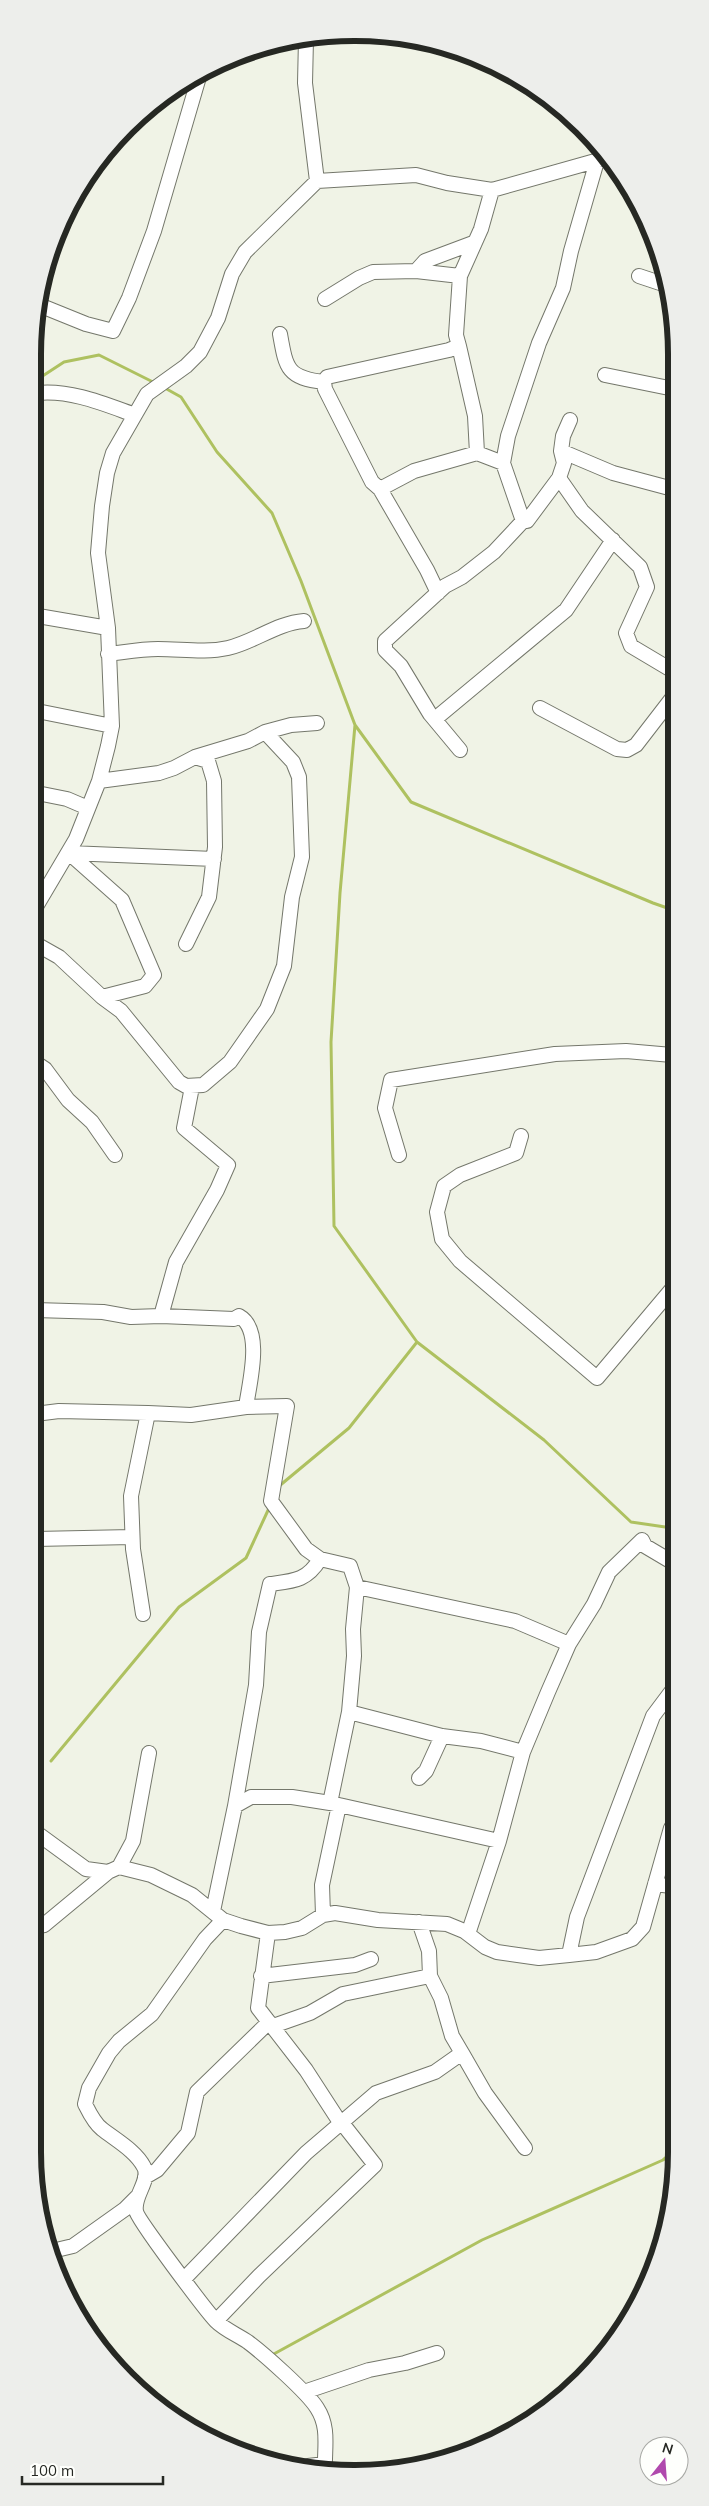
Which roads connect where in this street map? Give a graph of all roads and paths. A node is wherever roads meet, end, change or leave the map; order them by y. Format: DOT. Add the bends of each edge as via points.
graph roads {
  1 [pos="306,45"];
  2 [pos="197,84"];
  3 [pos="600,160"];
  4 [pos="601,162"];
  5 [pos="317,181"];
  6 [pos="492,190"];
  7 [pos="472,243"];
  8 [pos="416,271"];
  9 [pos="460,276"];
  10 [pos="639,276"];
  11 [pos="659,283"];
  12 [pos="325,299"];
  13 [pos="45,307"];
  14 [pos="280,334"];
  15 [pos="459,346"];
  16 [pos="605,375"];
  17 [pos="324,382"];
  18 [pos="668,388"];
  19 [pos="41,393"];
  20 [pos="135,415"];
  21 [pos="570,420"];
  22 [pos="561,451"];
  23 [pos="477,453"];
  24 [pos="503,462"];
  25 [pos="559,478"];
  26 [pos="668,487"];
  27 [pos="380,489"];
  28 [pos="523,521"];
  29 [pos="613,540"];
  30 [pos="438,593"];
  31 [pos="41,617"];
  32 [pos="304,621"];
  33 [pos="108,628"];
  34 [pos="108,654"];
  35 [pos="668,668"];
  36 [pos="668,703"];
  37 [pos="540,708"];
  38 [pos="41,712"];
  39 [pos="435,719"];
  40 [pos="317,723"];
  41 [pos="112,726"];
  42 [pos="265,732"];
  43 [pos="460,750"];
  44 [pos="195,757"];
  45 [pos="99,781"];
  46 [pos="41,794"];
  47 [pos="88,808"];
  48 [pos="69,852"];
  49 [pos="214,859"];
  50 [pos="41,898"];
  51 [pos="186,944"];
  52 [pos="41,947"];
  53 [pos="102,997"];
  54 [pos="668,1055"];
  55 [pos="41,1066"];
  56 [pos="192,1087"];
  57 [pos="521,1136"];
  58 [pos="115,1155"];
  59 [pos="399,1155"];
  60 [pos="668,1294"];
  61 [pos="41,1310"];
  62 [pos="160,1316"];
  63 [pos="246,1407"];
  64 [pos="41,1413"];
  65 [pos="148,1413"];
  66 [pos="132,1537"];
  67 [pos="41,1539"];
  68 [pos="320,1559"];
  69 [pos="668,1560"];
  70 [pos="356,1587"];
  71 [pos="143,1614"];
  72 [pos="569,1644"];
  73 [pos="668,1696"];
  74 [pos="349,1712"];
  75 [pos="442,1736"];
  76 [pos="523,1752"];
  77 [pos="149,1754"];
  78 [pos="419,1778"];
  79 [pos="335,1804"];
  80 [pos="235,1806"];
  81 [pos="41,1836"];
  82 [pos="668,1838"];
  83 [pos="499,1840"];
  84 [pos="114,1870"];
  85 [pos="655,1884"];
  86 [pos="668,1886"];
  87 [pos="323,1915"];
  88 [pos="218,1916"];
  89 [pos="419,1922"];
  90 [pos="41,1923"];
  91 [pos="268,1932"];
  92 [pos="468,1934"];
  93 [pos="569,1955"];
  94 [pos="371,1959"];
  95 [pos="261,1976"];
  96 [pos="430,1976"];
  97 [pos="271,2024"];
  98 [pos="462,2053"];
  99 [pos="342,2124"];
  100 [pos="525,2148"];
  101 [pos="145,2177"];
  102 [pos="137,2197"];
  103 [pos="57,2250"];
  104 [pos="184,2279"];
  105 [pos="216,2322"];
  106 [pos="437,2353"];
  107 [pos="304,2392"];
  108 [pos="325,2463"];
  1 -- 5 [label="street" via="305,83"];
  2 -- 13 [label="street" via="154,231 113,331"];
  3 -- 6 [label="street"];
  4 -- 24 [label="street" via="571,251 563,288 539,343 508,436"];
  5 -- 6 [label="street" via="416,175"];
  5 -- 20 [label="street" via="245,252 232,274 218,318 200,352 147,394"];
  6 -- 7 [label="street" via="481,229"];
  7 -- 8 [label="street" via="425,261"];
  7 -- 9 [label="street"];
  8 -- 9 [label="street"];
  8 -- 12 [label="street" via="373,272"];
  9 -- 15 [label="street" via="456,335"];
  10 -- 11 [label="street"];
  14 -- 17 [label="street" via="284,361 293,372 303,380"];
  15 -- 17 [label="street" via="327,377"];
  15 -- 23 [label="street" via="475,416"];
  16 -- 18 [label="street"];
  17 -- 27 [label="street" via="372,482"];
  19 -- 20 [label="street" via="76,396"];
  20 -- 33 [label="street" via="113,453 102,506 98,554"];
  21 -- 22 [label="street"];
  22 -- 25 [label="street" via="564,463"];
  22 -- 26 [label="street" via="613,473"];
  23 -- 24 [label="street"];
  23 -- 27 [label="street" via="414,472"];
  24 -- 28 [label="street"];
  25 -- 28 [label="street" via="527,521"];
  25 -- 29 [label="street" via="582,511"];
  27 -- 30 [label="street"];
  28 -- 30 [label="street" via="494,552"];
  29 -- 35 [label="street" via="640,567 647,587 626,633 631,646"];
  29 -- 39 [label="street" via="566,610"];
  30 -- 39 [label="street" via="385,641 384,646"];
  31 -- 33 [label="street"];
  32 -- 34 [label="street" via="290,622 228,648"];
  33 -- 34 [label="street"];
  34 -- 41 [label="street"];
  36 -- 37 [label="street" via="636,745 627,750 617,749"];
  38 -- 41 [label="street"];
  39 -- 43 [label="street"];
  40 -- 42 [label="street"];
  41 -- 45 [label="street"];
  42 -- 44 [label="street"];
  42 -- 56 [label="street" via="293,762 299,777 302,857 292,897 284,966 267,1009 230,1062 202,1085"];
  44 -- 45 [label="street" via="159,773"];
  44 -- 49 [label="street" via="208,761 214,781"];
  45 -- 47 [label="street"];
  46 -- 47 [label="street" via="67,799"];
  47 -- 48 [label="street"];
  48 -- 49 [label="street"];
  48 -- 50 [label="street"];
  48 -- 53 [label="street" via="122,900 154,975 145,986"];
  49 -- 51 [label="street" via="209,897"];
  52 -- 53 [label="street" via="59,957"];
  53 -- 56 [label="street" via="122,1011 179,1082"];
  54 -- 59 [label="street" via="555,1054 391,1080 385,1108"];
  55 -- 58 [label="street" via="68,1100 92,1122"];
  56 -- 62 [label="street" via="184,1128 228,1165 176,1262"];
  57 -- 60 [label="street" via="516,1153 460,1175 444,1186 437,1212 442,1239 460,1261 597,1378"];
  61 -- 62 [label="street" via="103,1312 131,1318"];
  62 -- 63 [label="street" via="242,1318 255,1342"];
  63 -- 65 [label="street" via="191,1415"];
  63 -- 68 [label="street" via="287,1406 271,1501 306,1549"];
  64 -- 65 [label="street"];
  65 -- 66 [label="street" via="131,1496"];
  66 -- 67 [label="street"];
  66 -- 71 [label="street"];
  68 -- 70 [label="street" via="350,1566"];
  68 -- 80 [label="street" via="298,1580 270,1584"];
  69 -- 72 [label="street" via="645,1546 642,1540 608,1572 594,1604"];
  70 -- 72 [label="street" via="515,1621"];
  70 -- 74 [label="street"];
  72 -- 76 [label="street"];
  73 -- 93 [label="street" via="653,1716 577,1917"];
  74 -- 75 [label="street"];
  74 -- 79 [label="street"];
  75 -- 76 [label="street" via="481,1741"];
  75 -- 78 [label="street" via="426,1771"];
  76 -- 83 [label="street"];
  77 -- 84 [label="street" via="133,1841"];
  79 -- 80 [label="street" via="292,1797 252,1797"];
  79 -- 83 [label="street"];
  79 -- 87 [label="street" via="322,1885"];
  80 -- 88 [label="street"];
  81 -- 84 [label="street" via="86,1869"];
  82 -- 85 [label="street"];
  83 -- 92 [label="street"];
  84 -- 88 [label="street" via="150,1875 192,1895"];
  84 -- 90 [label="street" via="44,1925"];
  85 -- 86 [label="street"];
  85 -- 93 [label="street" via="643,1927 632,1939 596,1952"];
  87 -- 89 [label="street" via="335,1913"];
  87 -- 91 [label="street" via="302,1928"];
  88 -- 91 [label="street"];
  88 -- 101 [label="street" via="152,2014 109,2053 84,2100 100,2128 121,2142 144,2166"];
  89 -- 92 [label="street" via="447,1924"];
  89 -- 96 [label="street" via="429,1951"];
  91 -- 95 [label="street"];
  92 -- 93 [label="street" via="496,1952 539,1958"];
  94 -- 95 [label="street" via="355,1966"];
  95 -- 97 [label="street" via="258,2008"];
  96 -- 97 [label="street" via="343,1994 310,2013"];
  96 -- 98 [label="street" via="441,1998 452,2036"];
  97 -- 99 [label="street"];
  97 -- 101 [label="street" via="197,2092 188,2133 157,2170"];
  98 -- 99 [label="street" via="435,2072 376,2094"];
  98 -- 100 [label="street" via="485,2093"];
  99 -- 104 [label="street" via="306,2153"];
  99 -- 105 [label="street" via="375,2165 259,2276"];
  101 -- 102 [label="street"];
  102 -- 103 [label="street" via="126,2209 73,2246"];
  102 -- 104 [label="street" via="136,2212"];
  104 -- 105 [label="street"];
  105 -- 107 [label="street" via="250,2344"];
  106 -- 107 [label="street" via="369,2370"];
  107 -- 108 [label="street" via="316,2406 324,2424"];
}
